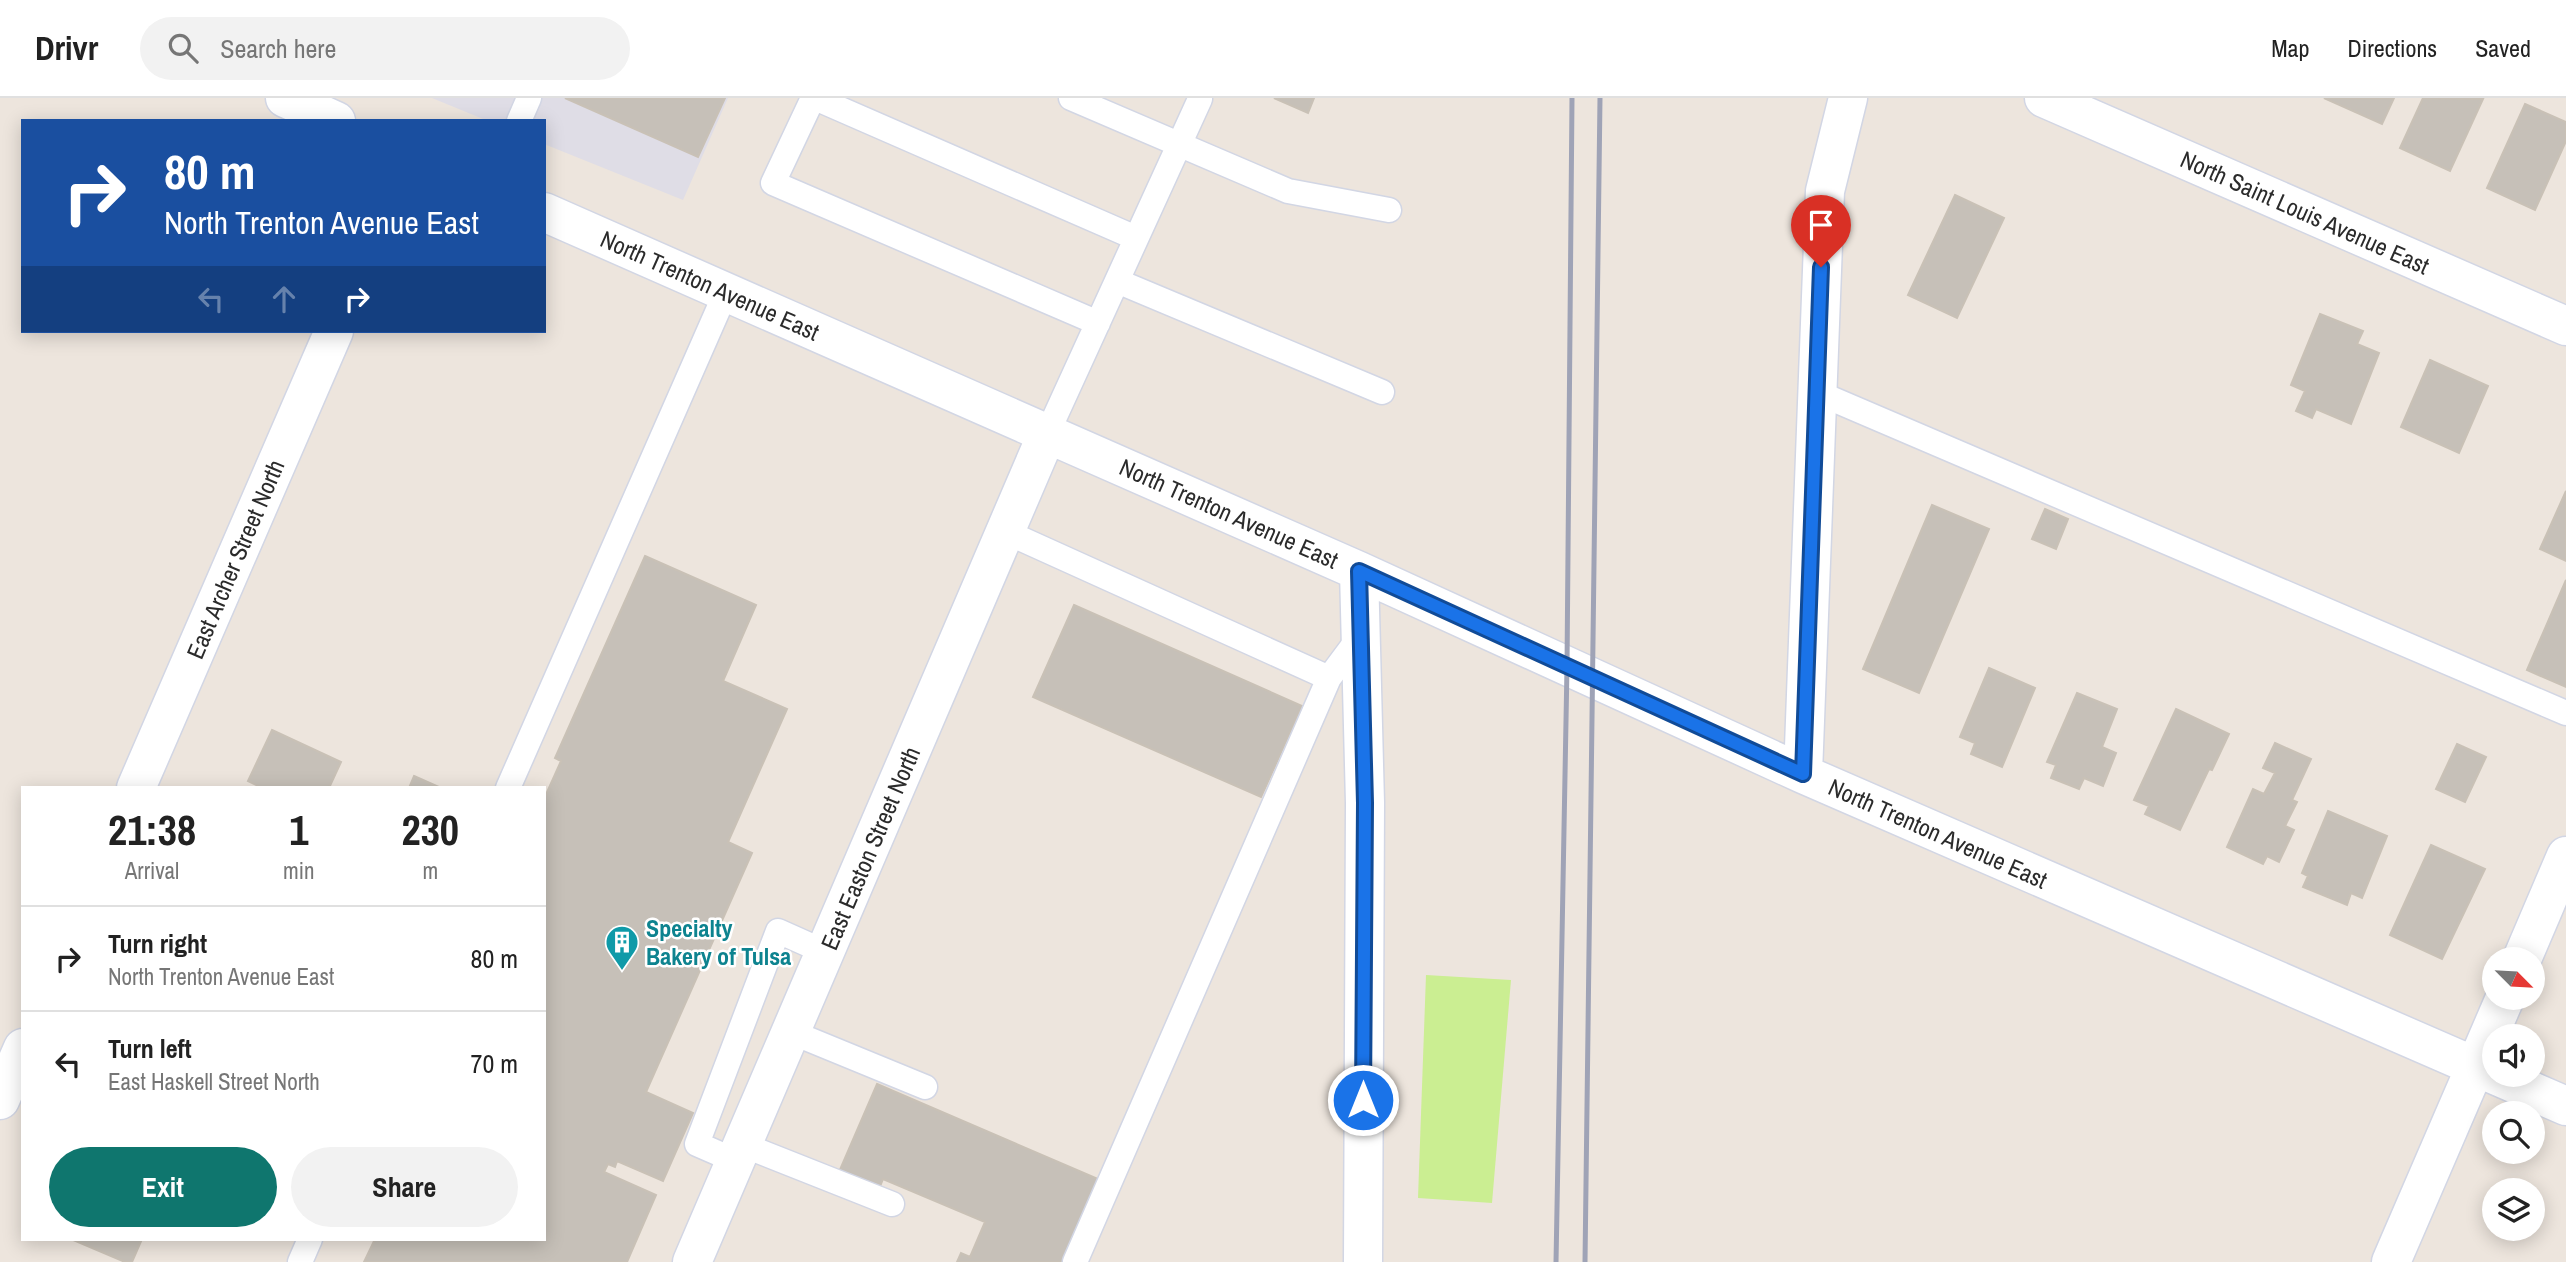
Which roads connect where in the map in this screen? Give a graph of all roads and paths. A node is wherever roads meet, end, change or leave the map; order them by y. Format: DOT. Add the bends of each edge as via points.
graph roads {
  1 [pos="285,98"];
  2 [pos="529,98"];
  3 [pos="814,98"];
  4 [pos="1071,98"];
  5 [pos="1848,98"];
  6 [pos="2045,98"];
  7 [pos="1200,99"];
  8 [pos="332,119"];
  9 [pos="520,119"];
  10 [pos="1179,145"];
  11 [pos="1389,210"];
  12 [pos="546,213"];
  13 [pos="1136,238"];
  14 [pos="1117,281"];
  15 [pos="726,292"];
  16 [pos="1098,323"];
  17 [pos="2566,326"];
  18 [pos="333,333"];
  19 [pos="1382,392"];
  20 [pos="1816,392"];
  21 [pos="1048,434"];
  22 [pos="1006,532"];
  23 [pos="1359,571"];
  24 [pos="1362,634"];
  25 [pos="1329,678"];
  26 [pos="2566,713"];
  27 [pos="1803,774"];
  28 [pos="137,786"];
  29 [pos="509,786"];
  30 [pos="2566,856"];
  31 [pos="2527,947"];
  32 [pos="825,952"];
  33 [pos="2500,1010"];
  34 [pos="791,1032"];
  35 [pos="21,1053"];
  36 [pos="2476,1067"];
  37 [pos="925,1087"];
  38 [pos="0,1100"];
  39 [pos="2566,1106"];
  40 [pos="739,1153"];
  41 [pos="892,1204"];
  42 [pos="309,1241"];
  43 [pos="300,1262"];
  44 [pos="692,1262"];
  45 [pos="1075,1262"];
  46 [pos="1363,1262"];
  47 [pos="2391,1262"];
  1 -- 8 [label="street"];
  2 -- 9 [label="lane"];
  3 -- 13 [label="lane"];
  3 -- 16 [label="lane" via="773,183"];
  4 -- 10 [label="lane"];
  5 -- 20 [label="street" via="1825,191"];
  6 -- 17 [label="street, North Saint Louis Avenue East"];
  7 -- 10 [label="lane"];
  10 -- 11 [label="lane" via="1288,191"];
  10 -- 13 [label="lane"];
  12 -- 15 [label="street, North Trenton Avenue East"];
  13 -- 14 [label="lane"];
  14 -- 16 [label="lane"];
  14 -- 19 [label="lane"];
  15 -- 21 [label="street, North Trenton Avenue East"];
  15 -- 29 [label="lane"];
  16 -- 21 [label="lane"];
  18 -- 28 [label="street, East Archer Street North"];
  20 -- 26 [label="lane"];
  20 -- 27 [label="street"];
  21 -- 22 [label="street, East Easton Street North"];
  21 -- 23 [label="street, North Trenton Avenue East"];
  22 -- 25 [label="lane"];
  22 -- 32 [label="street, East Easton Street North"];
  23 -- 24 [label="street"];
  23 -- 27 [label="street, North Trenton Avenue East"];
  24 -- 25 [label="lane"];
  24 -- 46 [label="street"];
  25 -- 45 [label="lane"];
  27 -- 36 [label="street, North Trenton Avenue East"];
  30 -- 31 [label="street"];
  32 -- 34 [label="street, East Easton Street North"];
  32 -- 40 [label="lane" via="778,931 697,1144"];
  33 -- 36 [label="street"];
  34 -- 37 [label="lane"];
  34 -- 40 [label="street, East Easton Street North"];
  35 -- 38 [label="street"];
  36 -- 39 [label="street, North Trenton Avenue East"];
  36 -- 47 [label="street"];
  40 -- 41 [label="lane"];
  40 -- 44 [label="street, East Easton Street North"];
  42 -- 43 [label="lane"];
}
